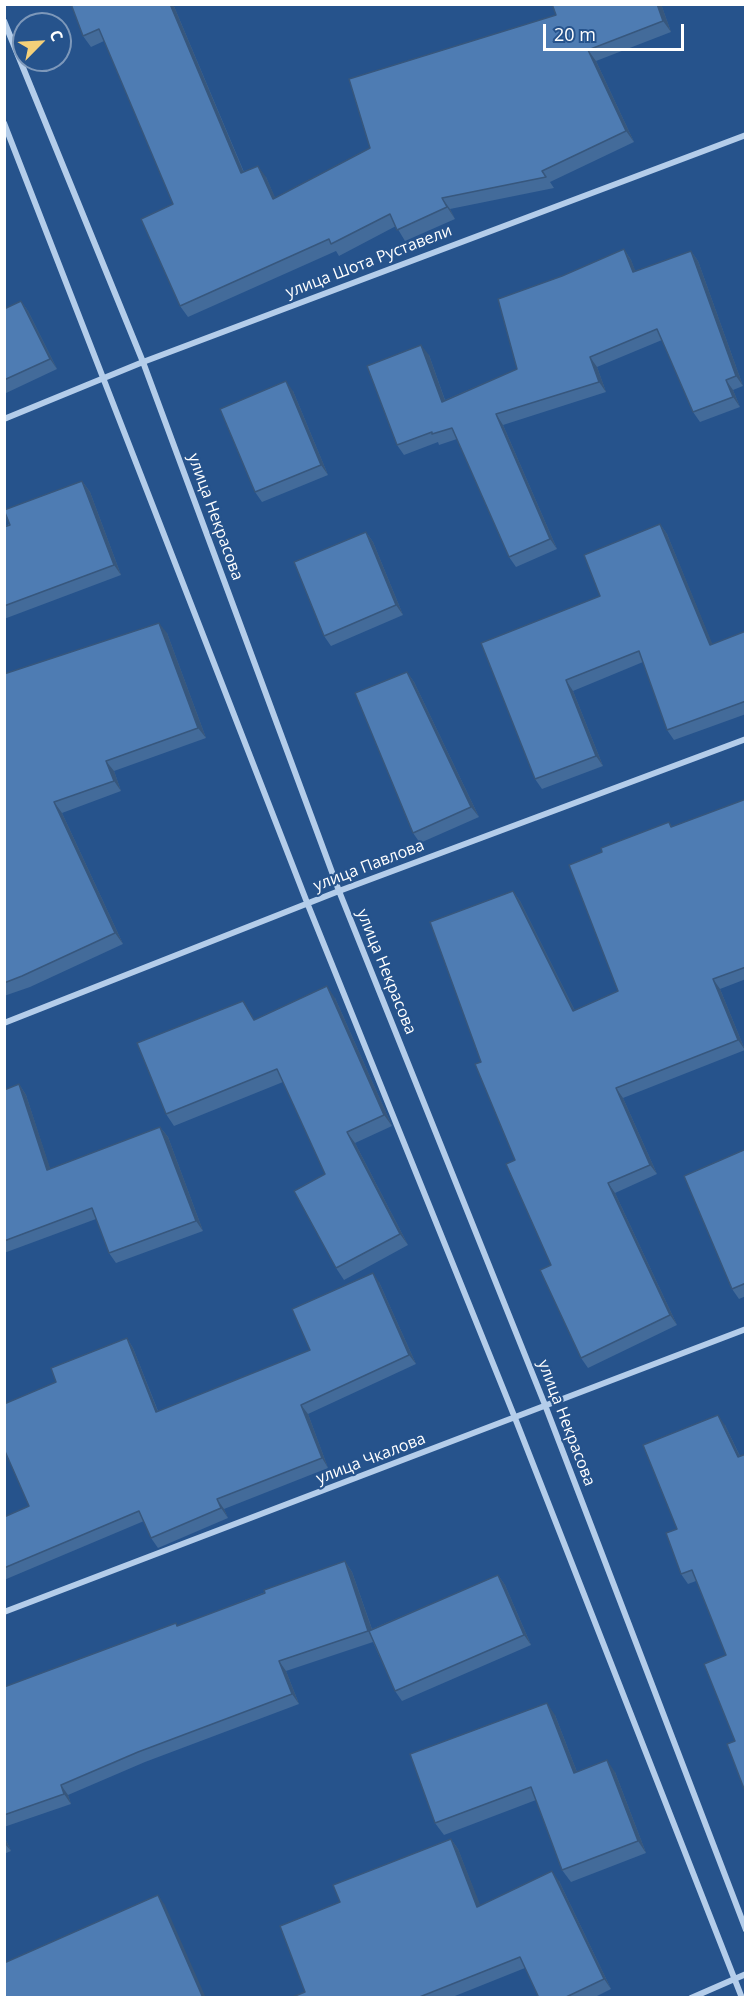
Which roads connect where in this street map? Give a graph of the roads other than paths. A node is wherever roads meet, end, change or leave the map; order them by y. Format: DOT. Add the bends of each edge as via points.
graph roads {
  1 [pos="4,21"];
  2 [pos="4,123"];
  3 [pos="746,135"];
  4 [pos="143,362"];
  5 [pos="106,379"];
  6 [pos="4,419"];
  7 [pos="746,739"];
  8 [pos="339,891"];
  9 [pos="308,905"];
  10 [pos="4,1023"];
  11 [pos="746,1329"];
  12 [pos="545,1405"];
  13 [pos="515,1418"];
  14 [pos="4,1612"];
  15 [pos="746,1930"];
  16 [pos="746,1974"];
  17 [pos="735,1980"];
  18 [pos="691,1998"];
  19 [pos="742,1998"];
  1 -- 4 [label="street, улица Некрасова"];
  2 -- 5 [label="street"];
  3 -- 4 [label="street, улица Шота Руставели"];
  4 -- 5 [label="street, улица Шота Руставели"];
  4 -- 8 [label="street, улица Некрасова"];
  5 -- 6 [label="street, улица Шота Руставели"];
  5 -- 9 [label="street"];
  7 -- 8 [label="street, улица Павлова"];
  8 -- 9 [label="street, улица Павлова"];
  8 -- 12 [label="street, улица Некрасова"];
  9 -- 10 [label="street, улица Павлова"];
  9 -- 13 [label="street"];
  11 -- 12 [label="street, улица Чкалова"];
  12 -- 13 [label="street, улица Чкалова"];
  12 -- 15 [label="street, улица Некрасова"];
  13 -- 14 [label="street, улица Чкалова"];
  13 -- 17 [label="street"];
  16 -- 17 [label="street"];
  17 -- 18 [label="street"];
  17 -- 19 [label="street"];
}
